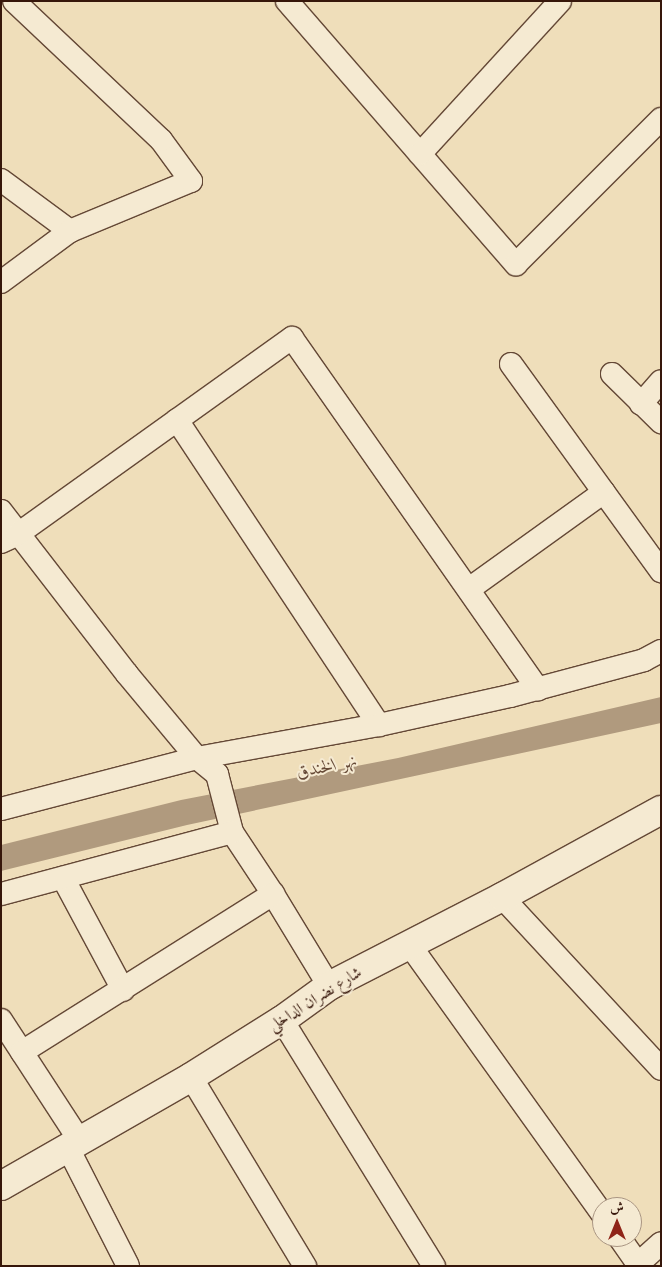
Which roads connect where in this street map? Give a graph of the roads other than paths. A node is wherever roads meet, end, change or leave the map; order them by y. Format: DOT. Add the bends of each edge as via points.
graph roads {
  1 [pos="14,1"];
  2 [pos="287,1"];
  3 [pos="560,1"];
  4 [pos="661,118"];
  5 [pos="420,154"];
  6 [pos="1,180"];
  7 [pos="70,231"];
  8 [pos="1,282"];
  9 [pos="512,364"];
  10 [pos="612,374"];
  11 [pos="661,381"];
  12 [pos="641,404"];
  13 [pos="177,420"];
  14 [pos="661,422"];
  15 [pos="604,492"];
  16 [pos="1,511"];
  17 [pos="10,538"];
  18 [pos="661,571"];
  19 [pos="468,589"];
  20 [pos="661,651"];
  21 [pos="538,689"];
  22 [pos="379,725"];
  23 [pos="197,758"];
  24 [pos="1,809"];
  25 [pos="657,819"];
  26 [pos="232,832"];
  27 [pos="63,878"];
  28 [pos="1,894"];
  29 [pos="273,894"];
  30 [pos="502,897"];
  31 [pos="409,944"];
  32 [pos="329,986"];
  33 [pos="123,990"];
  34 [pos="1,1020"];
  35 [pos="282,1020"];
  36 [pos="22,1052"];
  37 [pos="661,1070"];
  38 [pos="191,1077"];
  39 [pos="74,1144"];
  40 [pos="1,1186"];
  41 [pos="592,1200"];
  42 [pos="661,1243"];
  43 [pos="626,1247"];
  44 [pos="639,1265"];
  45 [pos="128,1266"];
  46 [pos="305,1266"];
  47 [pos="434,1266"];
  1 -- 7 [label="street" via="161,140 191,181"];
  2 -- 5 [label="street"];
  3 -- 5 [label="street"];
  4 -- 5 [label="street" via="516,264"];
  6 -- 7 [label="street"];
  7 -- 8 [label="street"];
  9 -- 15 [label="street"];
  10 -- 12 [label="street"];
  11 -- 12 [label="street"];
  12 -- 14 [label="street"];
  13 -- 17 [label="street"];
  13 -- 19 [label="street" via="292,338"];
  13 -- 22 [label="street"];
  15 -- 18 [label="street"];
  15 -- 19 [label="street"];
  16 -- 17 [label="street"];
  17 -- 23 [label="street"];
  19 -- 21 [label="street"];
  20 -- 21 [label="street" via="644,660"];
  21 -- 22 [label="street"];
  22 -- 23 [label="street"];
  23 -- 24 [label="street"];
  23 -- 26 [label="street" via="217,774"];
  25 -- 30 [label="street, شارع نضران الداخلي"];
  26 -- 27 [label="street"];
  26 -- 29 [label="street"];
  27 -- 28 [label="street"];
  27 -- 33 [label="street"];
  29 -- 32 [label="street"];
  29 -- 33 [label="street"];
  30 -- 31 [label="street, شارع نضران الداخلي"];
  30 -- 37 [label="street"];
  31 -- 32 [label="street, شارع نضران الداخلي"];
  31 -- 41 [label="street"];
  32 -- 35 [label="street, شارع نضران الداخلي"];
  33 -- 36 [label="street"];
  34 -- 36 [label="street"];
  35 -- 38 [label="street, شارع نضران الداخلي"];
  35 -- 47 [label="street"];
  36 -- 39 [label="street"];
  38 -- 39 [label="street, شارع نضران الداخلي"];
  38 -- 46 [label="street"];
  39 -- 40 [label="street, شارع نضران الداخلي"];
  39 -- 45 [label="street"];
  42 -- 44 [label="street"];
  43 -- 44 [label="street"];
}
